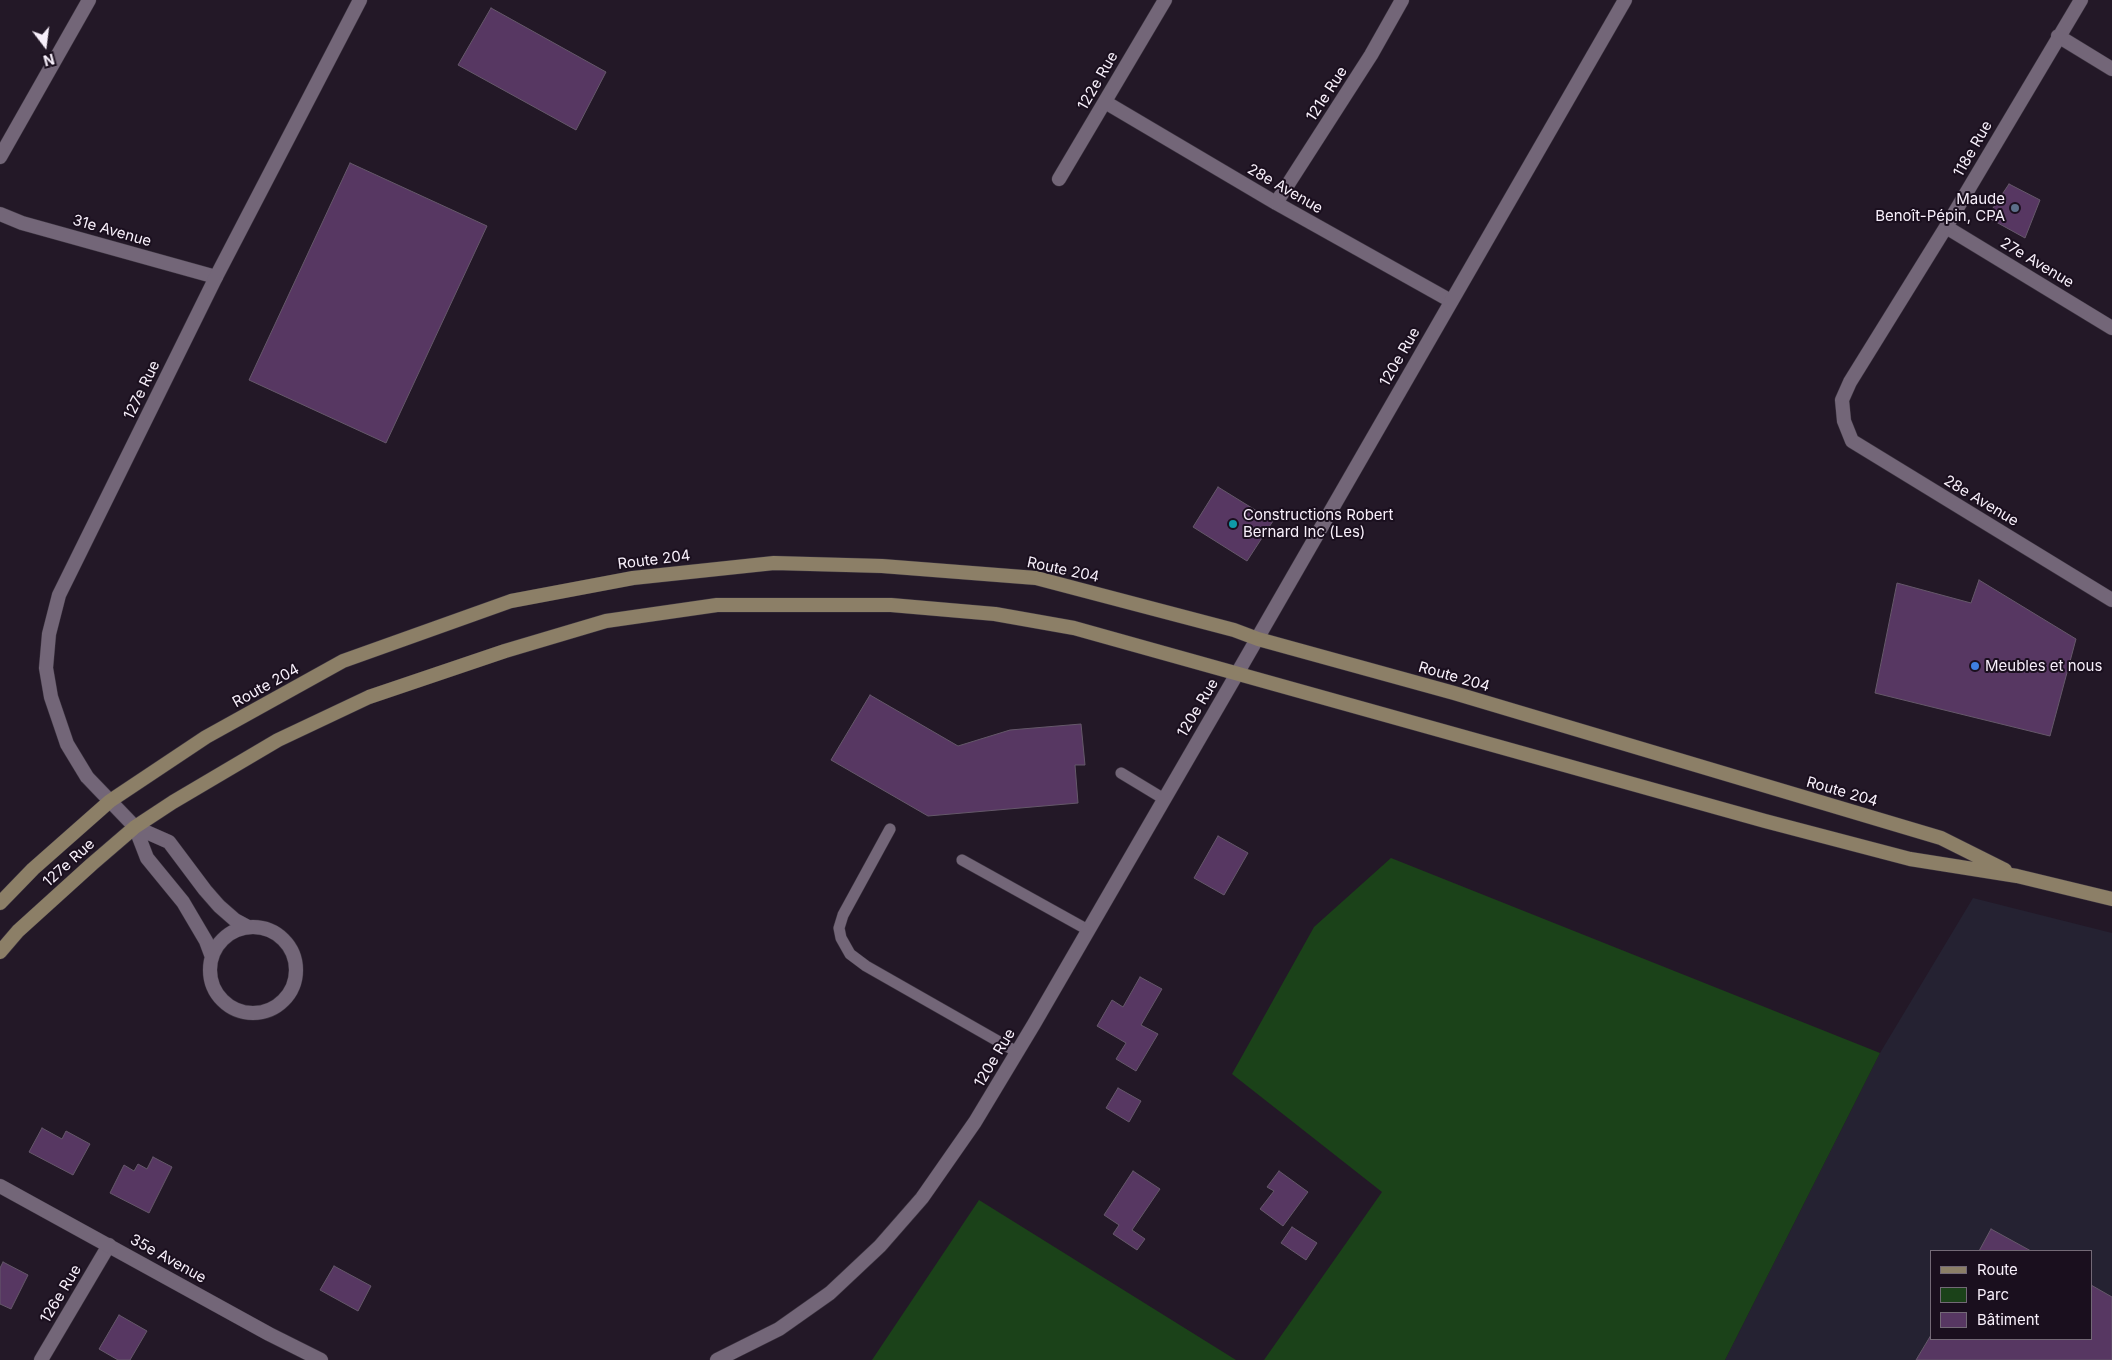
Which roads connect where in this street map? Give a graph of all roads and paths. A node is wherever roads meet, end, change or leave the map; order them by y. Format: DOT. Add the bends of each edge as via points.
graph roads {
  1 [pos="89,0"];
  2 [pos="360,0"];
  3 [pos="1164,0"];
  4 [pos="1402,0"];
  5 [pos="1626,0"];
  6 [pos="2081,0"];
  7 [pos="2058,36"];
  8 [pos="2112,70"];
  9 [pos="1105,102"];
  10 [pos="0,157"];
  11 [pos="1059,179"];
  12 [pos="1276,203"];
  13 [pos="0,214"];
  14 [pos="1946,227"];
  15 [pos="216,277"];
  16 [pos="1451,301"];
  17 [pos="2112,328"];
  18 [pos="1844,421"];
  19 [pos="2112,600"];
  20 [pos="1258,639"];
  21 [pos="1238,672"];
  22 [pos="1121,773"];
  23 [pos="1164,799"];
  24 [pos="110,801"];
  25 [pos="135,827"];
  26 [pos="890,828"];
  27 [pos="962,860"];
  28 [pos="2017,876"];
  29 [pos="2112,899"];
  30 [pos="0,903"];
  31 [pos="248,927"];
  32 [pos="1088,930"];
  33 [pos="0,952"];
  34 [pos="212,957"];
  35 [pos="1017,1052"];
  36 [pos="0,1186"];
  37 [pos="109,1245"];
  38 [pos="41,1360"];
  39 [pos="321,1360"];
  40 [pos="718,1360"];
  1 -- 10 [label="street"];
  2 -- 15 [label="street, 127e Rue"];
  3 -- 9 [label="street, 122e Rue"];
  4 -- 12 [label="street, 121e Rue" via="1371,55"];
  5 -- 16 [label="street, 120e Rue"];
  6 -- 7 [label="street, 118e Rue"];
  7 -- 8 [label="street"];
  7 -- 14 [label="street, 118e Rue"];
  9 -- 11 [label="street, 122e Rue"];
  9 -- 12 [label="street, 28e Avenue"];
  12 -- 16 [label="street, 28e Avenue"];
  13 -- 15 [label="street, 31e Avenue"];
  14 -- 17 [label="street, 27e Avenue"];
  14 -- 18 [label="street, 118e Rue" via="1850,382 1842,400"];
  15 -- 24 [label="street, 127e Rue" via="59,595 48,634 46,668 51,697 67,744 87,777"];
  16 -- 20 [label="street, 120e Rue"];
  18 -- 19 [label="street, 28e Avenue" via="1852,441"];
  20 -- 21 [label="street, 120e Rue"];
  20 -- 24 [label="main road, Route 204" via="1036,578 882,566 774,563 633,578 511,601 344,662 206,738"];
  20 -- 28 [label="main road, Route 204" via="1941,838"];
  21 -- 23 [label="street, 120e Rue"];
  21 -- 25 [label="main road, Route 204" via="1074,628 996,614 891,605 708,606 606,621 369,697 278,740"];
  21 -- 28 [label="main road, Route 204" via="1900,857"];
  22 -- 23 [label="lane"];
  23 -- 32 [label="street, 120e Rue"];
  24 -- 25 [label="street, 127e Rue"];
  24 -- 30 [label="main road, 127e Rue"];
  25 -- 31 [label="street" via="169,842 219,906"];
  25 -- 33 [label="main road, 127e Rue" via="18,931"];
  25 -- 34 [label="street" via="147,858 184,902"];
  26 -- 35 [label="lane" via="843,915 839,928 850,954"];
  27 -- 32 [label="lane"];
  28 -- 29 [label="main road, Route 204"];
  31 -- 34 [label="street" via="226,937"];
  31 -- 34 [label="street" via="274,932 292,951 296,976 286,999 275,1008 257,1013 226,1004 212,983"];
  32 -- 35 [label="street, 120e Rue"];
  35 -- 40 [label="street, 120e Rue" via="975,1122 922,1198 880,1246 830,1293 779,1330"];
  36 -- 37 [label="street, 35e Avenue"];
  37 -- 38 [label="street, 126e Rue"];
  37 -- 39 [label="street, 35e Avenue"];
}
